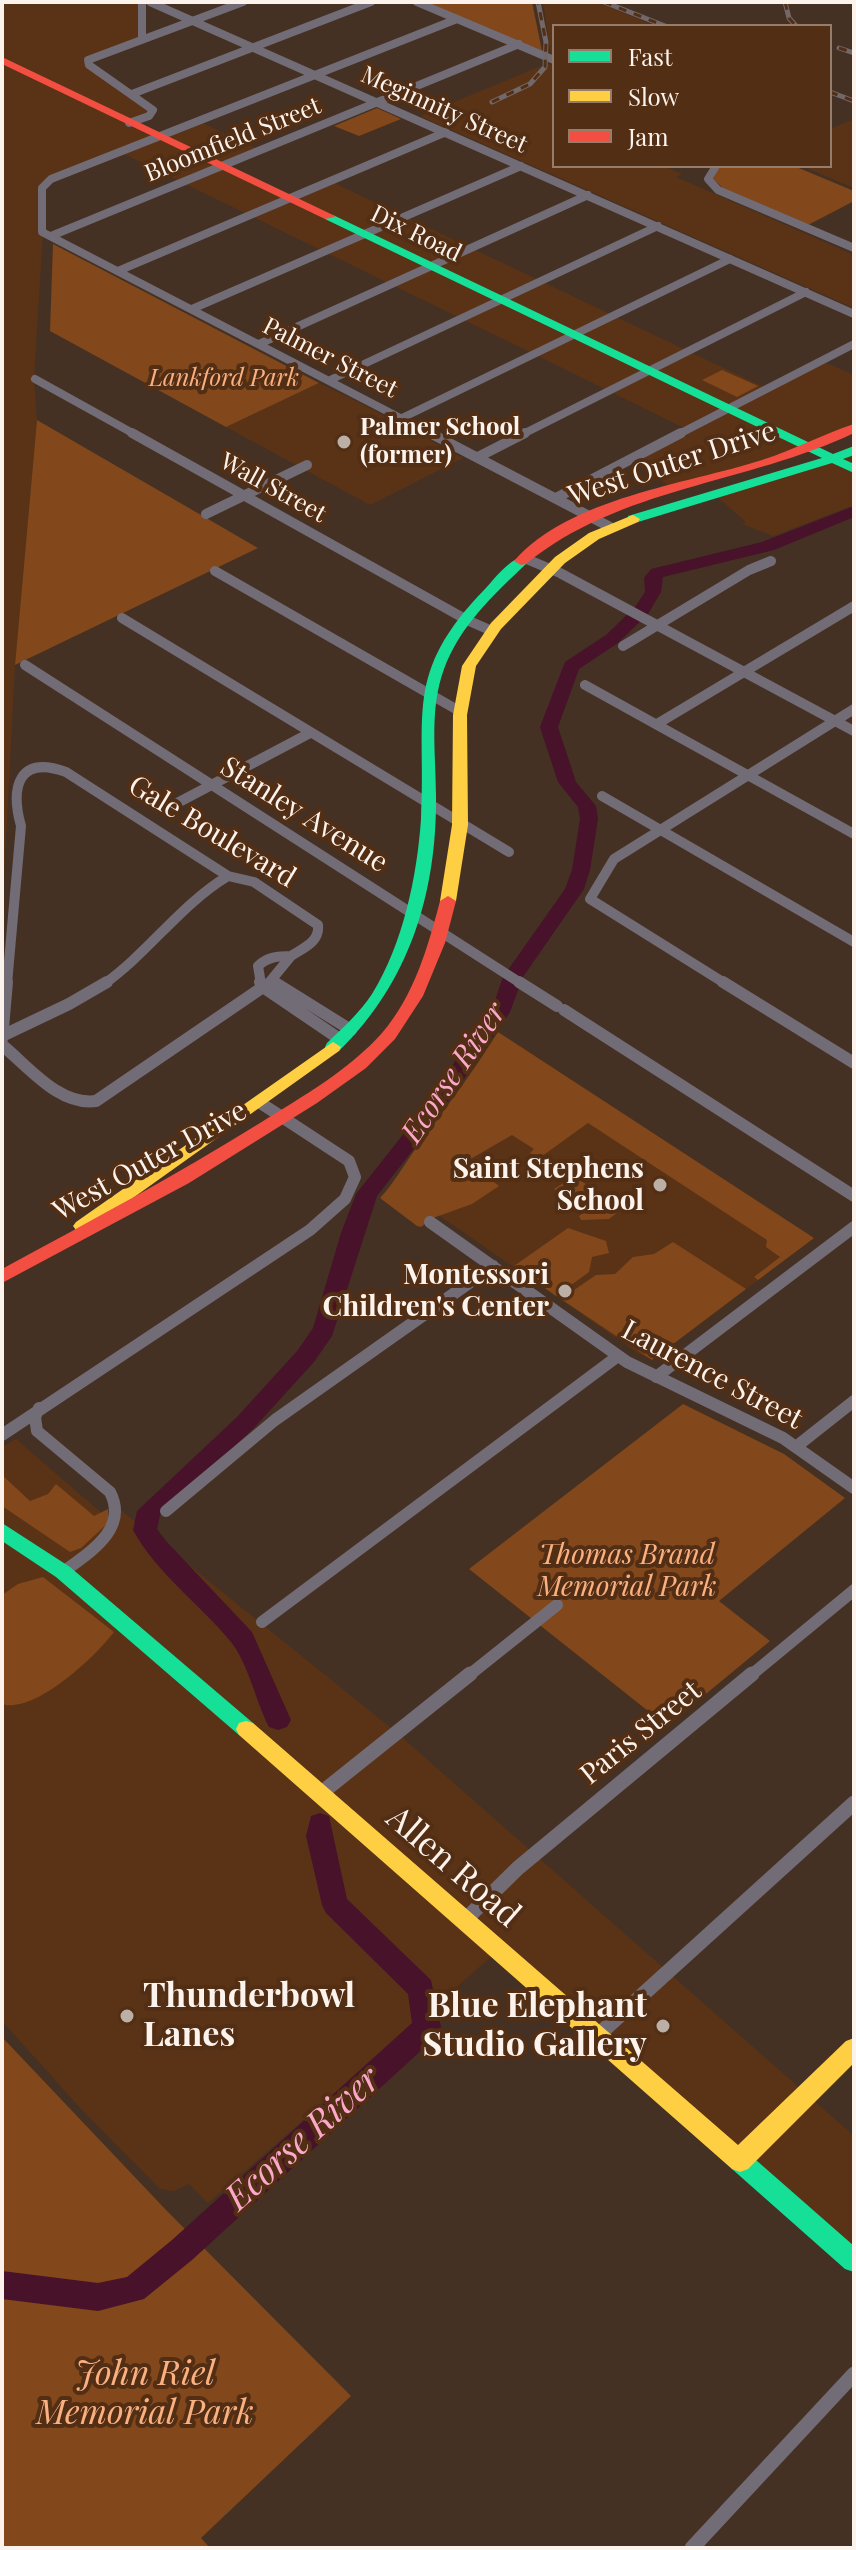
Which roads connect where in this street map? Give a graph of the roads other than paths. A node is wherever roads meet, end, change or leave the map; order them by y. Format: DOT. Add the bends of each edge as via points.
graph roads {
  1 [pos="142,2"];
  2 [pos="150,2"];
  3 [pos="243,2"];
  4 [pos="371,2"];
  5 [pos="417,2"];
  6 [pos="457,19"];
  7 [pos="192,21"];
  8 [pos="142,39"];
  9 [pos="519,44"];
  10 [pos="253,47"];
  11 [pos="552,59"];
  12 [pos="2,60"];
  13 [pos="314,75"];
  14 [pos="132,94"];
  15 [pos="377,103"];
  16 [pos="129,123"];
  17 [pos="446,132"];
  18 [pos="157,137"];
  19 [pos="220,166"];
  20 [pos="521,166"];
  21 [pos="715,168"];
  22 [pos="588,195"];
  23 [pos="288,200"];
  24 [pos="658,226"];
  25 [pos="362,235"];
  26 [pos="51,236"];
  27 [pos="854,248"];
  28 [pos="730,259"];
  29 [pos="429,267"];
  30 [pos="118,271"];
  31 [pos="806,292"];
  32 [pos="500,302"];
  33 [pos="192,309"];
  34 [pos="854,314"];
  35 [pos="572,336"];
  36 [pos="259,344"];
  37 [pos="854,344"];
  38 [pos="647,372"];
  39 [pos="35,379"];
  40 [pos="330,380"];
  41 [pos="727,411"];
  42 [pos="402,418"];
  43 [pos="851,432"];
  44 [pos="811,448"];
  45 [pos="854,450"];
  46 [pos="478,457"];
  47 [pos="778,459"];
  48 [pos="833,459"];
  49 [pos="307,465"];
  50 [pos="854,469"];
  51 [pos="793,472"];
  52 [pos="245,495"];
  53 [pos="556,498"];
  54 [pos="206,514"];
  55 [pos="590,515"];
  56 [pos="610,527"];
  57 [pos="524,558"];
  58 [pos="771,561"];
  59 [pos="550,569"];
  60 [pos="215,571"];
  61 [pos="854,606"];
  62 [pos="122,618"];
  63 [pos="467,620"];
  64 [pos="656,625"];
  65 [pos="492,631"];
  66 [pos="623,646"];
  67 [pos="25,665"];
  68 [pos="745,672"];
  69 [pos="585,685"];
  70 [pos="429,695"];
  71 [pos="854,709"];
  72 [pos="461,712"];
  73 [pos="835,721"];
  74 [pos="657,724"];
  75 [pos="854,731"];
  76 [pos="310,733"];
  77 [pos="747,775"];
  78 [pos="210,784"];
  79 [pos="602,796"];
  80 [pos="429,805"];
  81 [pos="164,810"];
  82 [pos="460,823"];
  83 [pos="851,828"];
  84 [pos="661,830"];
  85 [pos="509,852"];
  86 [pos="228,876"];
  87 [pos="409,909"];
  88 [pos="440,929"];
  89 [pos="854,942"];
  90 [pos="291,956"];
  91 [pos="268,984"];
  92 [pos="346,1035"];
  93 [pos="3,1040"];
  94 [pos="854,1063"];
  95 [pos="259,1102"];
  96 [pos="283,1117"];
  97 [pos="854,1196"];
  98 [pos="430,1222"];
  99 [pos="854,1227"];
  100 [pos="58,1246"];
  101 [pos="493,1266"];
  102 [pos="2,1277"];
  103 [pos="618,1356"];
  104 [pos="656,1377"];
  105 [pos="854,1401"];
  106 [pos="40,1407"];
  107 [pos="2,1435"];
  108 [pos="797,1446"];
  109 [pos="854,1488"];
  110 [pos="166,1511"];
  111 [pos="2,1531"];
  112 [pos="63,1572"];
  113 [pos="854,1590"];
  114 [pos="557,1605"];
  115 [pos="262,1622"];
  116 [pos="320,1794"];
  117 [pos="854,1803"];
  118 [pos="465,1920"];
  119 [pos="597,2036"];
  120 [pos="854,2048"];
  121 [pos="739,2160"];
  122 [pos="854,2261"];
  123 [pos="854,2374"];
  124 [pos="692,2548"];
  1 -- 8 [label="street"];
  2 -- 7 [label="street, Meginnity Street"];
  3 -- 7 [label="street"];
  4 -- 10 [label="street"];
  5 -- 6 [label="street"];
  6 -- 9 [label="street"];
  6 -- 13 [label="street"];
  7 -- 8 [label="street"];
  7 -- 10 [label="street, Meginnity Street"];
  8 -- 14 [label="street" via="88,60"];
  9 -- 11 [label="street"];
  9 -- 15 [label="street, Bloomfield Street"];
  10 -- 13 [label="street, Meginnity Street"];
  10 -- 14 [label="street"];
  12 -- 16 [label="main road, Dix Road"];
  13 -- 15 [label="street, Meginnity Street"];
  13 -- 18 [label="street"];
  14 -- 16 [label="street" via="153,112"];
  15 -- 17 [label="street, Meginnity Street"];
  15 -- 19 [label="street, Bloomfield Street"];
  16 -- 18 [label="main road, Dix Road"];
  17 -- 20 [label="street, Meginnity Street"];
  17 -- 23 [label="street"];
  18 -- 19 [label="main road, Dix Road"];
  18 -- 26 [label="street" via="45,183 42,232"];
  19 -- 23 [label="main road, Dix Road"];
  19 -- 26 [label="street, Bloomfield Street"];
  20 -- 22 [label="street, Meginnity Street"];
  20 -- 25 [label="street"];
  21 -- 27 [label="street" via="708,179 718,190"];
  22 -- 24 [label="street, Meginnity Street"];
  22 -- 29 [label="street"];
  23 -- 25 [label="main road, Dix Road"];
  23 -- 30 [label="street"];
  24 -- 28 [label="street, Meginnity Street"];
  24 -- 32 [label="street"];
  25 -- 29 [label="main road, Dix Road"];
  25 -- 33 [label="street"];
  26 -- 30 [label="street, Palmer Street"];
  28 -- 31 [label="street, Meginnity Street"];
  28 -- 35 [label="street"];
  29 -- 32 [label="main road, Dix Road"];
  29 -- 36 [label="street"];
  30 -- 33 [label="street, Palmer Street"];
  31 -- 34 [label="street, Meginnity Street"];
  31 -- 38 [label="street"];
  32 -- 35 [label="main road, Dix Road"];
  32 -- 40 [label="street"];
  33 -- 36 [label="street, Palmer Street"];
  35 -- 38 [label="main road, Dix Road"];
  35 -- 42 [label="street"];
  36 -- 40 [label="street, Palmer Street"];
  37 -- 41 [label="street"];
  38 -- 41 [label="main road, Dix Road"];
  38 -- 46 [label="street"];
  39 -- 52 [label="street, Wall Street"];
  40 -- 42 [label="street, Palmer Street"];
  41 -- 44 [label="main road, Dix Road"];
  41 -- 53 [label="street"];
  42 -- 46 [label="street, Palmer Street"];
  43 -- 44 [label="main road, West Outer Drive"];
  44 -- 47 [label="main road, West Outer Drive"];
  44 -- 48 [label="main road, Dix Road"];
  45 -- 48 [label="main road, West Outer Drive"];
  46 -- 53 [label="street, Palmer Street"];
  47 -- 51 [label="main road"];
  47 -- 55 [label="main road, West Outer Drive"];
  48 -- 50 [label="main road, Dix Road"];
  48 -- 51 [label="main road, West Outer Drive"];
  49 -- 52 [label="street"];
  51 -- 56 [label="main road, West Outer Drive"];
  52 -- 54 [label="street"];
  52 -- 63 [label="street, Wall Street"];
  53 -- 55 [label="street, Palmer Street"];
  55 -- 56 [label="street, Palmer Street"];
  55 -- 57 [label="main road, West Outer Drive"];
  56 -- 59 [label="main road, West Outer Drive" via="575,546"];
  57 -- 59 [label="street"];
  57 -- 63 [label="main road, West Outer Drive"];
  58 -- 64 [label="street"];
  59 -- 64 [label="street"];
  59 -- 65 [label="main road, West Outer Drive"];
  60 -- 70 [label="street"];
  61 -- 68 [label="street"];
  62 -- 76 [label="street"];
  63 -- 65 [label="street, Wall Street"];
  63 -- 70 [label="main road, West Outer Drive" via="449,643"];
  64 -- 66 [label="street"];
  64 -- 68 [label="street"];
  65 -- 72 [label="main road, West Outer Drive" via="469,668"];
  67 -- 78 [label="street, Stanley Avenue"];
  68 -- 73 [label="street"];
  68 -- 74 [label="street"];
  69 -- 74 [label="street"];
  70 -- 72 [label="street"];
  70 -- 80 [label="main road, West Outer Drive"];
  71 -- 73 [label="street"];
  72 -- 82 [label="main road, West Outer Drive"];
  73 -- 75 [label="street"];
  73 -- 77 [label="street"];
  74 -- 77 [label="street"];
  76 -- 78 [label="street"];
  76 -- 80 [label="street"];
  77 -- 83 [label="street"];
  77 -- 84 [label="street"];
  78 -- 81 [label="street"];
  78 -- 87 [label="street, Stanley Avenue"];
  79 -- 84 [label="street"];
  80 -- 82 [label="street"];
  80 -- 87 [label="main road, West Outer Drive"];
  82 -- 85 [label="street"];
  82 -- 88 [label="main road, West Outer Drive"];
  84 -- 89 [label="street"];
  84 -- 94 [label="street" via="611,861 590,899"];
  86 -- 90 [label="street, Gale Boulevard" via="254,882 318,925 313,942"];
  86 -- 93 [label="street" via="187,905 125,968"];
  86 -- 93 [label="street, Gale Boulevard" via="66,772 43,767 21,775 14,787 21,826"];
  87 -- 88 [label="street, Stanley Avenue"];
  87 -- 92 [label="main road, West Outer Drive" via="387,980"];
  88 -- 96 [label="main road, West Outer Drive" via="425,980 391,1034 346,1076"];
  88 -- 97 [label="street, Stanley Avenue"];
  90 -- 91 [label="street, Gale Boulevard"];
  90 -- 91 [label="street, Gale Boulevard" via="262,962 257,972"];
  91 -- 92 [label="street"];
  91 -- 93 [label="street, Gale Boulevard" via="96,1101 67,1099"];
  92 -- 95 [label="main road, West Outer Drive"];
  95 -- 96 [label="street"];
  95 -- 100 [label="main road, West Outer Drive" via="111,1202"];
  96 -- 100 [label="main road, West Outer Drive" via="185,1179"];
  96 -- 106 [label="street" via="348,1159 355,1177 345,1199 310,1230"];
  98 -- 101 [label="street, Laurence Street"];
  99 -- 104 [label="street"];
  100 -- 102 [label="main road"];
  101 -- 103 [label="street, Laurence Street"];
  101 -- 110 [label="street" via="275,1420"];
  103 -- 104 [label="street, Laurence Street"];
  103 -- 115 [label="street"];
  104 -- 108 [label="street, Laurence Street"];
  105 -- 108 [label="street"];
  106 -- 107 [label="street"];
  106 -- 112 [label="street" via="37,1431 110,1492 118,1508 114,1526 100,1543"];
  108 -- 109 [label="street, Laurence Street"];
  111 -- 112 [label="main road, Allen Road"];
  112 -- 116 [label="main road, Allen Road"];
  113 -- 118 [label="street, Paris Street" via="518,1868"];
  114 -- 116 [label="street"];
  116 -- 118 [label="main road, Allen Road"];
  117 -- 119 [label="street"];
  118 -- 119 [label="main road, Allen Road"];
  119 -- 121 [label="main road, Allen Road"];
  120 -- 121 [label="main road"];
  121 -- 122 [label="main road, Allen Road"];
  123 -- 124 [label="street"];
}
